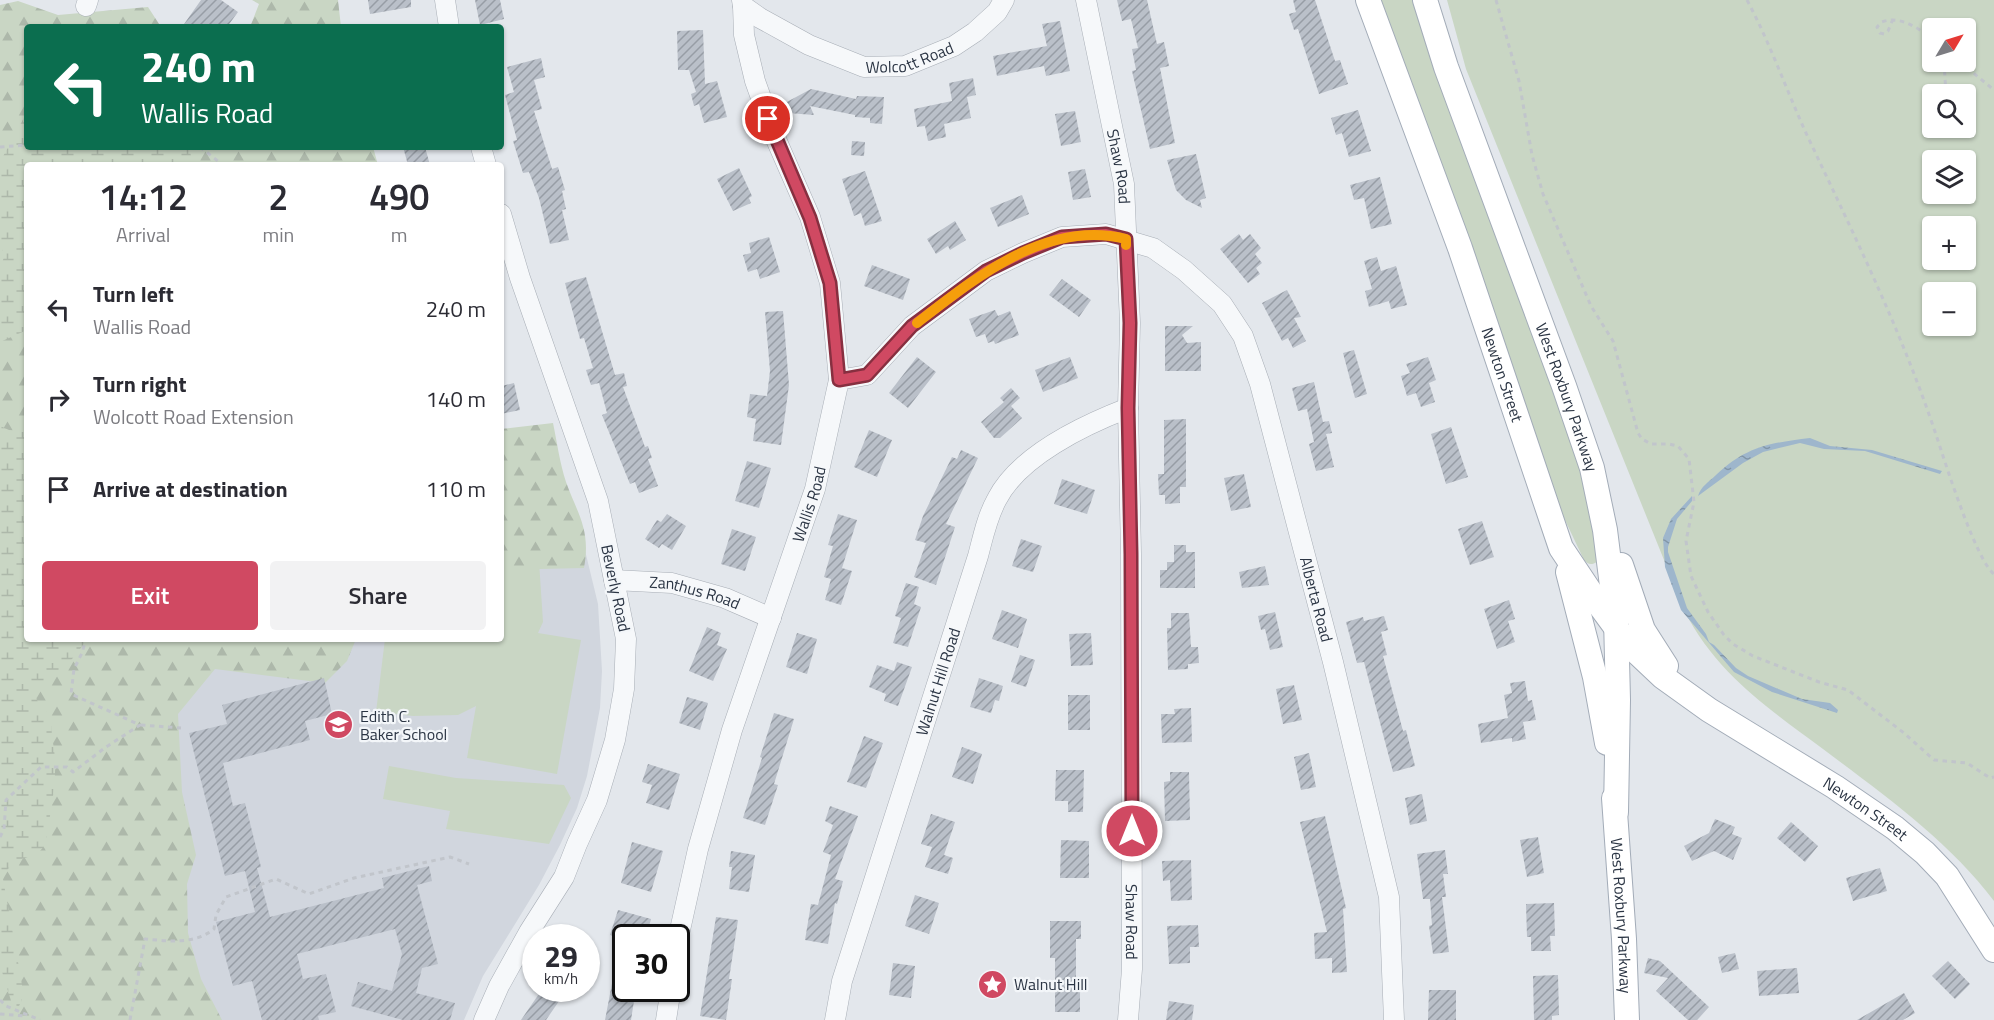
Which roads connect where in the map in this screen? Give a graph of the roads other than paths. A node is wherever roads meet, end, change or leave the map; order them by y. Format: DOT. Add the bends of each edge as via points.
graph roads {
  1 [pos="445,0"];
  2 [pos="1004,0"];
  3 [pos="1086,0"];
  4 [pos="1368,0"];
  5 [pos="1425,0"];
  6 [pos="742,3"];
  7 [pos="449,24"];
  8 [pos="504,224"];
  9 [pos="1126,239"];
  10 [pos="839,380"];
  11 [pos="1128,408"];
  12 [pos="1592,468"];
  13 [pos="1561,548"];
  14 [pos="614,579"];
  15 [pos="771,618"];
  16 [pos="1616,630"];
  17 [pos="1702,705"];
  18 [pos="1616,812"];
  19 [pos="681,924"];
  20 [pos="1994,951"];
  21 [pos="669,1002"];
  22 [pos="484,1020"];
  23 [pos="666,1020"];
  24 [pos="835,1020"];
  25 [pos="1128,1020"];
  26 [pos="1394,1020"];
  27 [pos="1627,1020"];
  1 -- 7 [label="street"];
  2 -- 6 [label="street, Wolcott Road" via="997,12 954,46 905,66 875,67 864,67 809,45 760,18"];
  3 -- 9 [label="street, Shaw Road" via="1124,184"];
  4 -- 13 [label="main road, Newton Street" via="1460,248"];
  5 -- 12 [label="main road, West Roxbury Parkway"];
  6 -- 10 [label="street, Wallis Road" via="744,35 755,81 810,218 830,283"];
  8 -- 14 [label="street, Beverly Road" via="597,501"];
  9 -- 10 [label="street" via="1106,234 1062,237 986,271 912,326 867,375"];
  9 -- 11 [label="street, Shaw Road" via="1130,323"];
  9 -- 26 [label="street, Alberta Road" via="1153,248 1222,304 1243,336 1260,384 1389,897"];
  10 -- 15 [label="street, Wallis Road" via="815,489"];
  11 -- 24 [label="street, Walnut Hill Road" via="1066,436 1033,459 997,497 868,896 842,981"];
  11 -- 25 [label="street, Shaw Road" via="1132,969"];
  12 -- 16 [label="main road, West Roxbury Parkway"];
  12 -- 17 [label="main road, Newton Street" via="1643,630 1664,663"];
  13 -- 16 [label="main road, Newton Street"];
  13 -- 18 [label="main road, West Roxbury Parkway" via="1599,697"];
  14 -- 15 [label="street, Zanthus Road" via="672,583 725,598"];
  14 -- 22 [label="street, Beverly Road" via="626,639 624,689 615,740 597,800 564,877 529,932"];
  15 -- 19 [label="street, Wallis Road" via="732,730"];
  16 -- 17 [label="main road, Newton Street" via="1648,664"];
  16 -- 18 [label="main road, West Roxbury Parkway"];
  17 -- 20 [label="main road, Newton Street" via="1852,799 1925,853 1947,876"];
  18 -- 27 [label="main road, West Roxbury Parkway"];
  21 -- 23 [label="street"];
}
